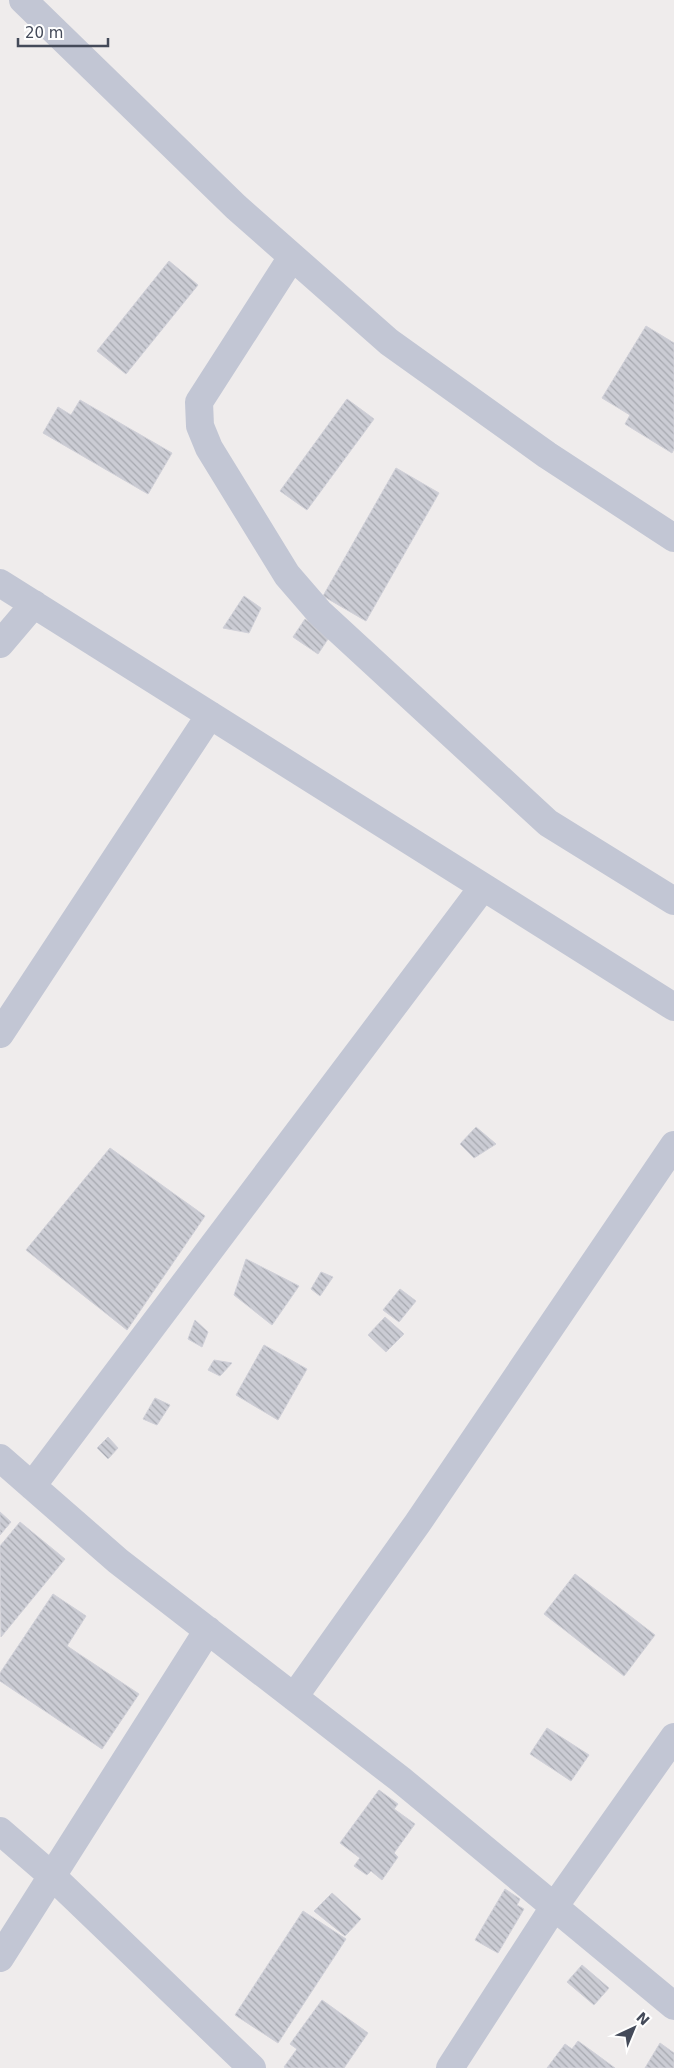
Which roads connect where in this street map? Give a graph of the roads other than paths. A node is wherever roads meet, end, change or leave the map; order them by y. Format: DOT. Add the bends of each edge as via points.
graph roads {
  1 [pos="23,0"];
  2 [pos="292,257"];
  3 [pos="674,538"];
  4 [pos="0,582"];
  5 [pos="34,604"];
  6 [pos="0,644"];
  7 [pos="210,715"];
  8 [pos="483,887"];
  9 [pos="674,901"];
  10 [pos="674,1007"];
  11 [pos="0,1034"];
  12 [pos="674,1145"];
  13 [pos="0,1458"];
  14 [pos="32,1486"];
  15 [pos="208,1630"];
  16 [pos="294,1697"];
  17 [pos="674,1737"];
  18 [pos="0,1831"];
  19 [pos="52,1876"];
  20 [pos="554,1907"];
  21 [pos="0,1958"];
  22 [pos="674,2006"];
  23 [pos="252,2068"];
  24 [pos="450,2068"];
  1 -- 2 [label="street" via="236,207"];
  2 -- 3 [label="street" via="410,358"];
  2 -- 9 [label="street" via="199,402 200,426 209,448 287,575 319,612 548,823"];
  4 -- 5 [label="street"];
  5 -- 6 [label="street"];
  5 -- 7 [label="street"];
  7 -- 8 [label="street"];
  7 -- 11 [label="street"];
  8 -- 10 [label="street"];
  8 -- 14 [label="street"];
  12 -- 16 [label="street" via="417,1524"];
  13 -- 14 [label="street"];
  14 -- 15 [label="street" via="118,1560"];
  15 -- 16 [label="street"];
  15 -- 19 [label="street"];
  16 -- 20 [label="street" via="400,1779"];
  17 -- 20 [label="street"];
  18 -- 19 [label="street"];
  19 -- 21 [label="street"];
  19 -- 23 [label="street"];
  20 -- 22 [label="street"];
  20 -- 24 [label="street"];
}
